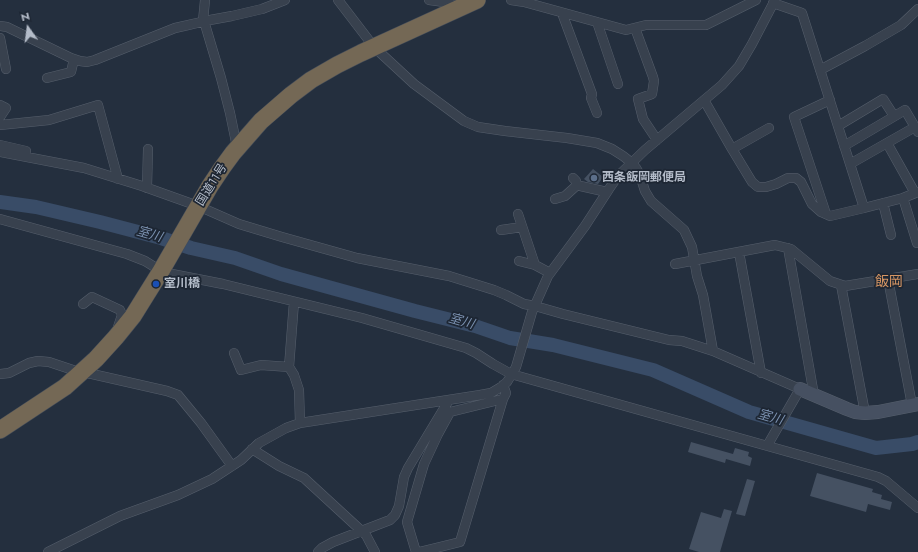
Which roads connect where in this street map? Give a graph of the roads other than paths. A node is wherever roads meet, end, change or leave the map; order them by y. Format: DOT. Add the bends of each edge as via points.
graph roads {
  1 [pos="204,0"];
  2 [pos="285,0"];
  3 [pos="338,0"];
  4 [pos="429,0"];
  5 [pos="477,0"];
  6 [pos="512,0"];
  7 [pos="756,0"];
  8 [pos="774,1"];
  9 [pos="461,7"];
  10 [pos="918,9"];
  11 [pos="562,13"];
  12 [pos="204,21"];
  13 [pos="597,22"];
  14 [pos="0,26"];
  15 [pos="635,28"];
  16 [pos="0,38"];
  17 [pos="374,47"];
  18 [pos="74,59"];
  19 [pos="6,69"];
  20 [pos="820,70"];
  21 [pos="47,78"];
  22 [pos="618,84"];
  23 [pos="704,100"];
  24 [pos="830,100"];
  25 [pos="0,105"];
  26 [pos="597,113"];
  27 [pos="894,116"];
  28 [pos="0,117"];
  29 [pos="0,125"];
  30 [pos="838,126"];
  31 [pos="769,128"];
  32 [pos="917,129"];
  33 [pos="657,140"];
  34 [pos="888,143"];
  35 [pos="0,145"];
  36 [pos="844,146"];
  37 [pos="237,147"];
  38 [pos="148,149"];
  39 [pos="732,149"];
  40 [pos="0,152"];
  41 [pos="632,163"];
  42 [pos="850,164"];
  43 [pos="118,176"];
  44 [pos="147,188"];
  45 [pos="607,192"];
  46 [pos="916,193"];
  47 [pos="903,198"];
  48 [pos="555,199"];
  49 [pos="883,203"];
  50 [pos="198,207"];
  51 [pos="864,208"];
  52 [pos="518,214"];
  53 [pos="826,214"];
  54 [pos="0,219"];
  55 [pos="522,227"];
  56 [pos="500,230"];
  57 [pos="891,235"];
  58 [pos="918,243"];
  59 [pos="788,248"];
  60 [pos="739,252"];
  61 [pos="694,260"];
  62 [pos="519,261"];
  63 [pos="675,264"];
  64 [pos="535,265"];
  65 [pos="162,268"];
  66 [pos="550,273"];
  67 [pos="918,274"];
  68 [pos="888,279"];
  69 [pos="841,285"];
  70 [pos="294,302"];
  71 [pos="83,304"];
  72 [pos="533,309"];
  73 [pos="119,333"];
  74 [pos="713,352"];
  75 [pos="234,353"];
  76 [pos="289,367"];
  77 [pos="514,371"];
  78 [pos="82,373"];
  79 [pos="762,373"];
  80 [pos="0,374"];
  81 [pos="503,385"];
  82 [pos="798,393"];
  83 [pos="814,395"];
  84 [pos="503,399"];
  85 [pos="449,400"];
  86 [pos="915,405"];
  87 [pos="865,413"];
  88 [pos="300,423"];
  89 [pos="0,430"];
  90 [pos="770,442"];
  91 [pos="252,449"];
  92 [pos="232,466"];
  93 [pos="918,508"];
  94 [pos="362,531"];
  95 [pos="48,552"];
  96 [pos="318,552"];
  97 [pos="375,552"];
  98 [pos="418,552"];
  1 -- 12 [label="street"];
  2 -- 12 [label="street" via="262,9"];
  3 -- 17 [label="street"];
  4 -- 9 [label="street"];
  5 -- 9 [label="highway, 国道11号"];
  6 -- 11 [label="street"];
  7 -- 15 [label="street" via="706,25 646,25"];
  8 -- 20 [label="street" via="802,13"];
  8 -- 23 [label="street" via="738,66 722,85"];
  9 -- 17 [label="highway, 国道11号"];
  10 -- 20 [label="street" via="901,25"];
  11 -- 13 [label="street"];
  11 -- 26 [label="street"];
  12 -- 18 [label="street" via="175,28 95,60 87,62"];
  12 -- 37 [label="street" via="221,78"];
  13 -- 15 [label="street" via="626,30"];
  13 -- 22 [label="street"];
  14 -- 18 [label="street"];
  15 -- 33 [label="street" via="654,81 652,94 638,99 643,119"];
  16 -- 19 [label="street"];
  17 -- 37 [label="highway, 国道11号" via="311,80 261,121"];
  17 -- 41 [label="street" via="414,84 464,121 478,127 597,143 612,149"];
  18 -- 21 [label="street" via="71,72"];
  20 -- 24 [label="street"];
  23 -- 33 [label="street"];
  23 -- 39 [label="street"];
  24 -- 30 [label="street"];
  24 -- 53 [label="street" via="794,117"];
  25 -- 28 [label="street" via="6,108"];
  27 -- 30 [label="street" via="883,99"];
  27 -- 32 [label="street" via="905,110"];
  27 -- 36 [label="street"];
  29 -- 43 [label="street" via="49,120 98,105"];
  30 -- 36 [label="street"];
  31 -- 39 [label="street"];
  32 -- 34 [label="street"];
  33 -- 41 [label="street"];
  34 -- 42 [label="street"];
  34 -- 46 [label="street"];
  35 -- 43 [label="street" via="99,167"];
  36 -- 42 [label="street"];
  37 -- 50 [label="highway, 国道11号"];
  38 -- 44 [label="street"];
  39 -- 53 [label="street" via="752,182 758,187 796,178 801,182 812,204"];
  40 -- 43 [label="street"];
  41 -- 45 [label="street" via="618,176"];
  41 -- 61 [label="street" via="651,201 684,230 692,247"];
  42 -- 51 [label="street"];
  43 -- 44 [label="street"];
  44 -- 50 [label="street"];
  45 -- 48 [label="street" via="574,181 575,187 565,196"];
  45 -- 66 [label="street"];
  46 -- 47 [label="street"];
  47 -- 49 [label="street"];
  47 -- 58 [label="street"];
  49 -- 51 [label="street"];
  49 -- 57 [label="street"];
  50 -- 65 [label="highway, 国道11号"];
  50 -- 72 [label="street" via="238,224 357,258 449,276 494,290"];
  51 -- 53 [label="street" via="830,216"];
  52 -- 55 [label="street"];
  54 -- 65 [label="street" via="127,254"];
  55 -- 56 [label="street"];
  55 -- 64 [label="street"];
  59 -- 60 [label="street" via="775,245"];
  59 -- 69 [label="street" via="830,281"];
  59 -- 83 [label="street"];
  60 -- 61 [label="street"];
  60 -- 79 [label="street"];
  61 -- 63 [label="street"];
  61 -- 74 [label="street"];
  62 -- 64 [label="street"];
  64 -- 66 [label="street"];
  65 -- 70 [label="street" via="172,274"];
  65 -- 73 [label="highway, 国道11号" via="133,316"];
  66 -- 72 [label="street"];
  67 -- 68 [label="street"];
  68 -- 69 [label="street"];
  68 -- 86 [label="street"];
  69 -- 87 [label="street"];
  70 -- 76 [label="street"];
  70 -- 77 [label="street" via="362,318 466,348 493,364"];
  71 -- 73 [label="street" via="92,297 120,310 122,315"];
  72 -- 74 [label="street" via="682,341"];
  72 -- 77 [label="street"];
  73 -- 78 [label="highway, 国道11号"];
  74 -- 79 [label="street"];
  75 -- 76 [label="street" via="241,370 260,365"];
  76 -- 88 [label="street" via="298,390"];
  77 -- 81 [label="street"];
  77 -- 90 [label="street"];
  78 -- 80 [label="street" via="38,361"];
  78 -- 89 [label="highway, 国道11号"];
  78 -- 92 [label="street" via="178,395"];
  79 -- 82 [label="street"];
  81 -- 84 [label="street" via="506,393"];
  81 -- 85 [label="street" via="491,393"];
  82 -- 83 [label="street"];
  82 -- 90 [label="street"];
  83 -- 87 [label="street" via="846,409"];
  84 -- 98 [label="street" via="460,542"];
  84 -- 98 [label="street" via="450,412 424,464 407,522"];
  85 -- 88 [label="street"];
  85 -- 94 [label="street" via="408,468 395,515 390,520"];
  86 -- 87 [label="street"];
  88 -- 91 [label="street" via="286,428"];
  90 -- 93 [label="street" via="878,477"];
  91 -- 92 [label="street"];
  91 -- 94 [label="street" via="304,478"];
  92 -- 95 [label="street" via="178,495 120,516"];
  94 -- 96 [label="street" via="333,542"];
  94 -- 97 [label="street"];
}
